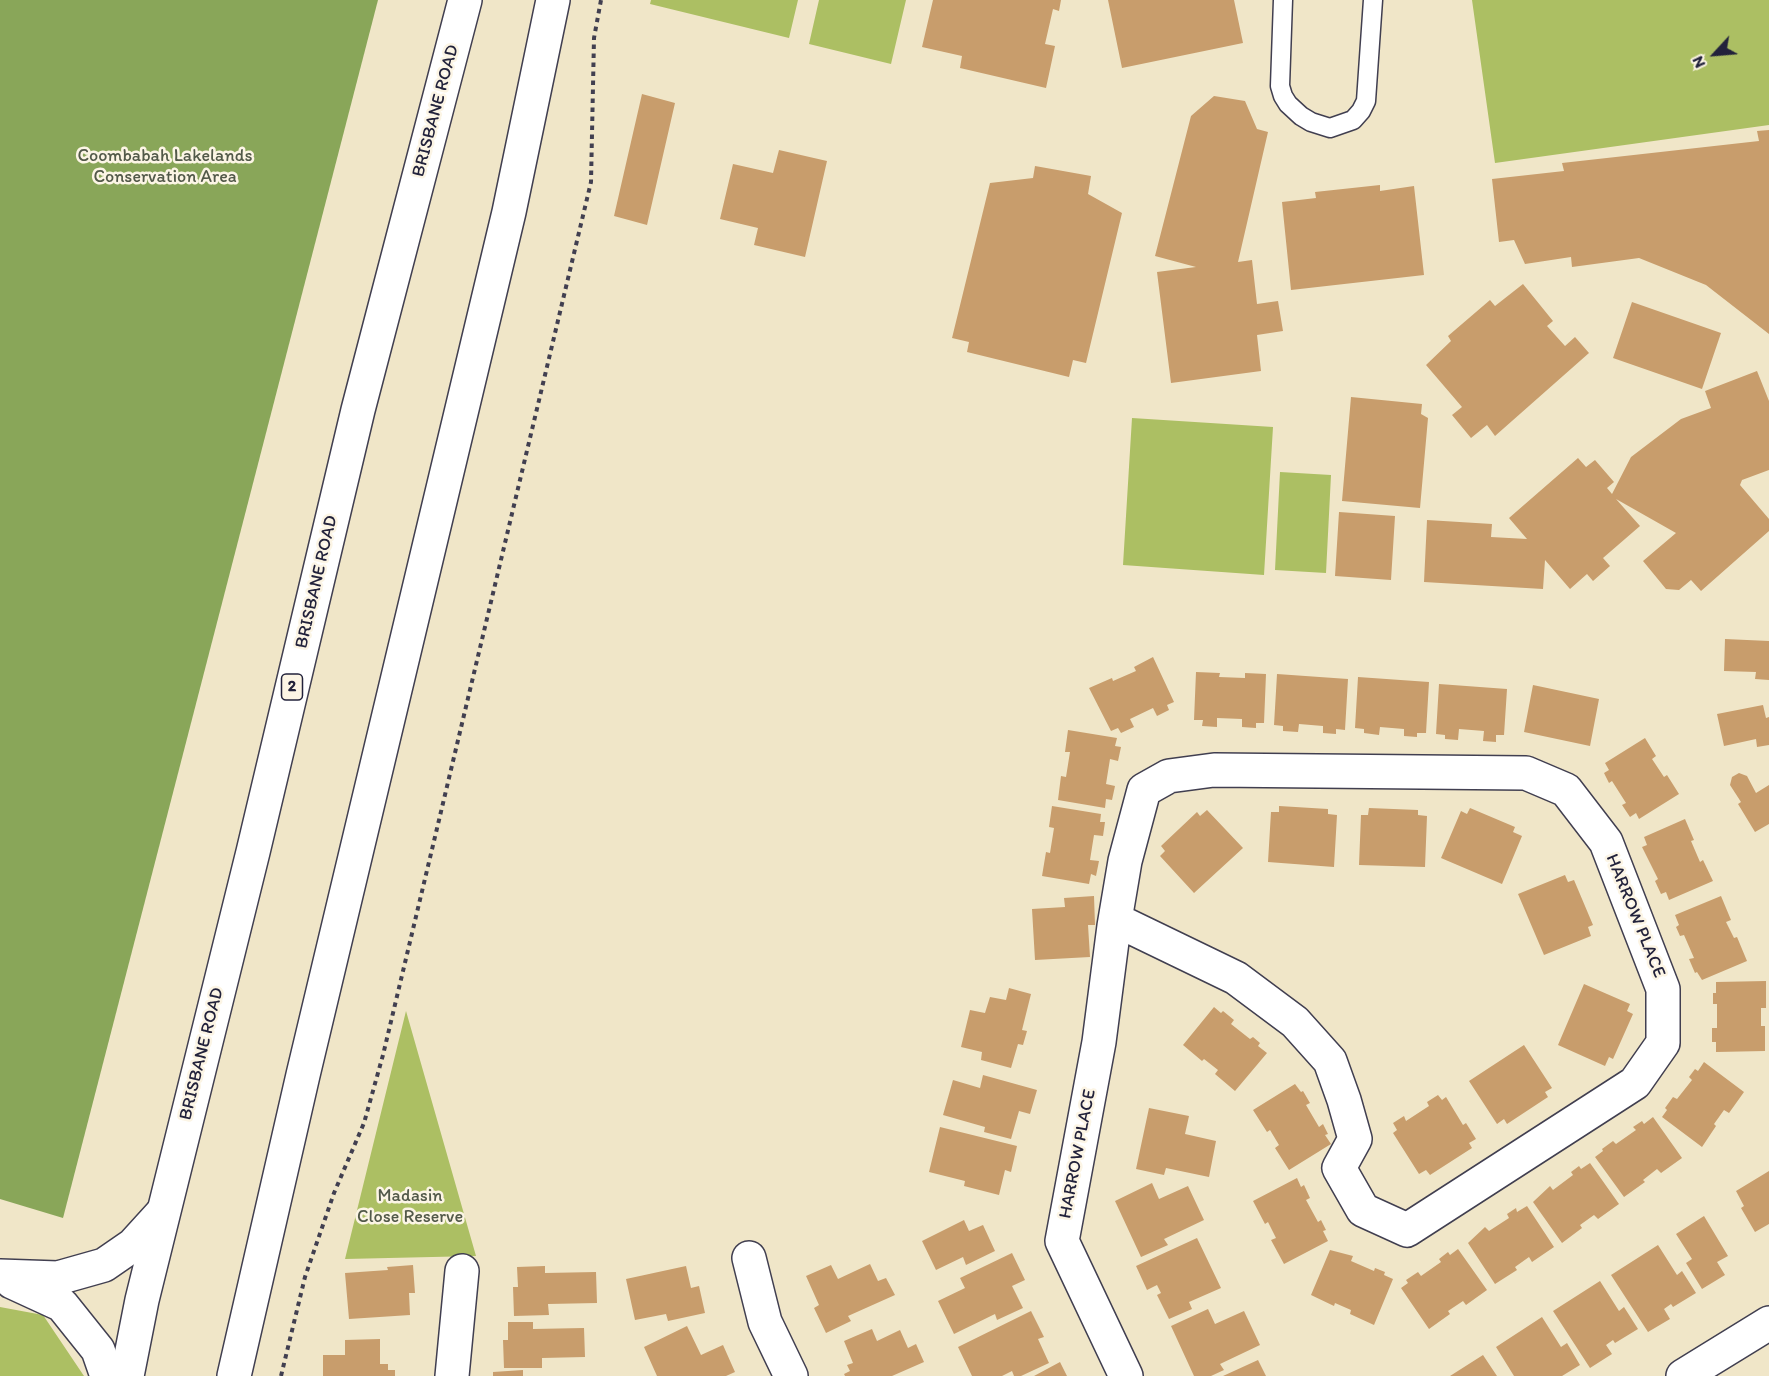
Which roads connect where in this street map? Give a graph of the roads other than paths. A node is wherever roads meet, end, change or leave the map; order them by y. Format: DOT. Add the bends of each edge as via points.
graph roads {
  1 [pos="465,0"];
  2 [pos="553,0"];
  3 [pos="1283,0"];
  4 [pos="1373,0"];
  5 [pos="1116,920"];
  6 [pos="163,1212"];
  7 [pos="749,1258"];
  8 [pos="462,1271"];
  9 [pos="1769,1323"];
  10 [pos="107,1376"];
  11 [pos="127,1376"];
  12 [pos="234,1376"];
  13 [pos="452,1376"];
  14 [pos="791,1376"];
  15 [pos="1126,1376"];
  16 [pos="1683,1376"];
  1 -- 6 [label="main road, BRISBANE ROAD / 2" via="358,410"];
  2 -- 12 [label="main road" via="508,212"];
  3 -- 4 [label="lane" via="1283,96 1301,116 1330,128 1353,120 1366,100"];
  5 -- 5 [label="main road, HARROW PLACE" via="1236,978 1295,1022 1330,1061 1344,1100 1355,1139 1339,1168 1363,1210 1407,1230 1635,1083 1663,1043 1664,989 1606,843 1566,790 1526,774 1215,770 1169,776 1144,790 1125,861"];
  5 -- 15 [label="main road, HARROW PLACE" via="1099,1042 1062,1241"];
  6 -- 10 [label="main road" via="133,1245 104,1265 58,1278 0,1276 62,1305 98,1350"];
  6 -- 11 [label="main road, BRISBANE ROAD / 2"];
  7 -- 14 [label="main road" via="765,1322"];
  8 -- 13 [label="main road"];
  9 -- 16 [label="main road"];
}
